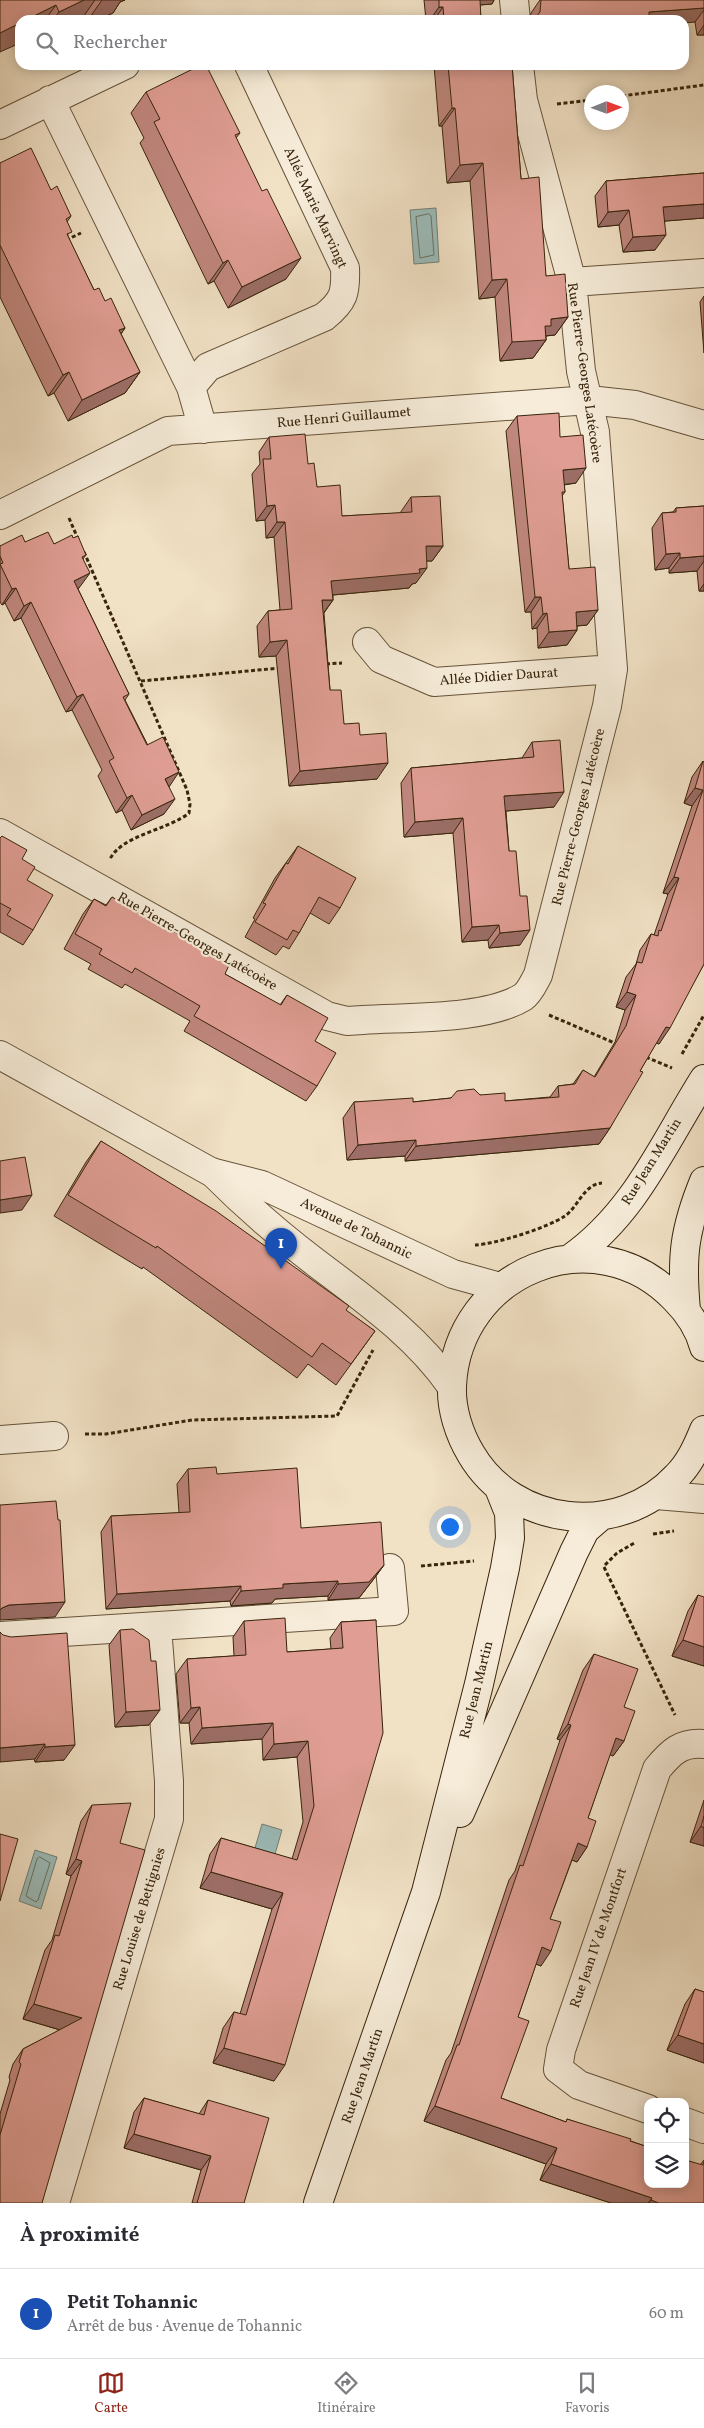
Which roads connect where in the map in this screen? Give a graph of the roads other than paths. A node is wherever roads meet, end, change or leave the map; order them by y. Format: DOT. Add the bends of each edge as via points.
graph roads {
  1 [pos="514,0"];
  2 [pos="516,15"];
  3 [pos="114,70"];
  4 [pos="251,70"];
  5 [pos="521,70"];
  6 [pos="50,100"];
  7 [pos="0,125"];
  8 [pos="704,273"];
  9 [pos="572,282"];
  10 [pos="191,388"];
  11 [pos="589,400"];
  12 [pos="704,425"];
  13 [pos="203,429"];
  14 [pos="0,515"];
  15 [pos="374,651"];
  16 [pos="613,669"];
  17 [pos="0,832"];
  18 [pos="0,1055"];
  19 [pos="704,1079"];
  20 [pos="211,1172"];
  21 [pos="704,1181"];
  22 [pos="571,1258"];
  23 [pos="500,1287"];
  24 [pos="686,1310"];
  25 [pos="704,1346"];
  26 [pos="452,1387"];
  27 [pos="704,1430"];
  28 [pos="54,1436"];
  29 [pos="0,1440"];
  30 [pos="499,1488"];
  31 [pos="656,1495"];
  32 [pos="704,1498"];
  33 [pos="600,1516"];
  34 [pos="390,1568"];
  35 [pos="157,1627"];
  36 [pos="0,1636"];
  37 [pos="696,1744"];
  38 [pos="426,1892"];
  39 [pos="644,2108"];
  40 [pos="689,2123"];
  41 [pos="704,2129"];
  42 [pos="55,2203"];
  43 [pos="318,2203"];
  1 -- 2 [label="street"];
  3 -- 6 [label="street"];
  4 -- 10 [label="street, Allée Marie Marvingt" via="345,268 346,289 338,306 324,317 208,367"];
  5 -- 9 [label="street, Rue Pierre-Georges Latécoère" via="524,100"];
  6 -- 7 [label="street"];
  6 -- 10 [label="street"];
  8 -- 9 [label="street"];
  9 -- 11 [label="street, Rue Pierre-Georges Latécoère" via="582,371"];
  10 -- 13 [label="street"];
  11 -- 12 [label="street, Rue Henri Guillaumet" via="635,405"];
  11 -- 13 [label="street, Rue Henri Guillaumet"];
  11 -- 16 [label="street, Rue Pierre-Georges Latécoère" via="595,432"];
  13 -- 14 [label="street, Rue Henri Guillaumet" via="168,431"];
  15 -- 16 [label="street, Allée Didier Daurat" via="434,682"];
  16 -- 17 [label="street, Rue Pierre-Georges Latécoère" via="607,706 538,975 524,996 497,1009 347,1021 327,1016"];
  18 -- 20 [label="street, Avenue de Tohannic"];
  19 -- 22 [label="street, Rue Jean Martin" via="636,1194 612,1224"];
  20 -- 23 [label="street, Avenue de Tohannic" via="262,1185 446,1271"];
  20 -- 26 [label="street, Avenue de Tohannic" via="280,1235 390,1318 439,1368"];
  21 -- 24 [label="street" via="690,1215 684,1242"];
  22 -- 23 [label="street" via="522,1272"];
  22 -- 24 [label="street" via="604,1260 635,1269 663,1286"];
  23 -- 26 [label="street" via="480,1307 465,1331 456,1358"];
  24 -- 25 [label="street"];
  26 -- 30 [label="street" via="455,1416 464,1442 479,1467"];
  27 -- 31 [label="street" via="678,1476"];
  28 -- 29 [label="street"];
  30 -- 33 [label="street" via="521,1503 546,1513 573,1518"];
  30 -- 38 [label="street, Rue Jean Martin" via="509,1513 510,1538 505,1568"];
  31 -- 32 [label="street"];
  31 -- 33 [label="street" via="620,1512"];
  33 -- 38 [label="street, Rue Jean Martin" via="585,1530 574,1552"];
  34 -- 35 [label="street" via="394,1610"];
  35 -- 36 [label="street"];
  35 -- 42 [label="street, Rue Louise de Bettignies" via="169,1819"];
  37 -- 39 [label="street, Rue Jean IV de Montfort" via="669,1755 657,1769 561,2050 558,2069 579,2085"];
  38 -- 43 [label="street, Rue Jean Martin"];
  40 -- 41 [label="street"];
}
